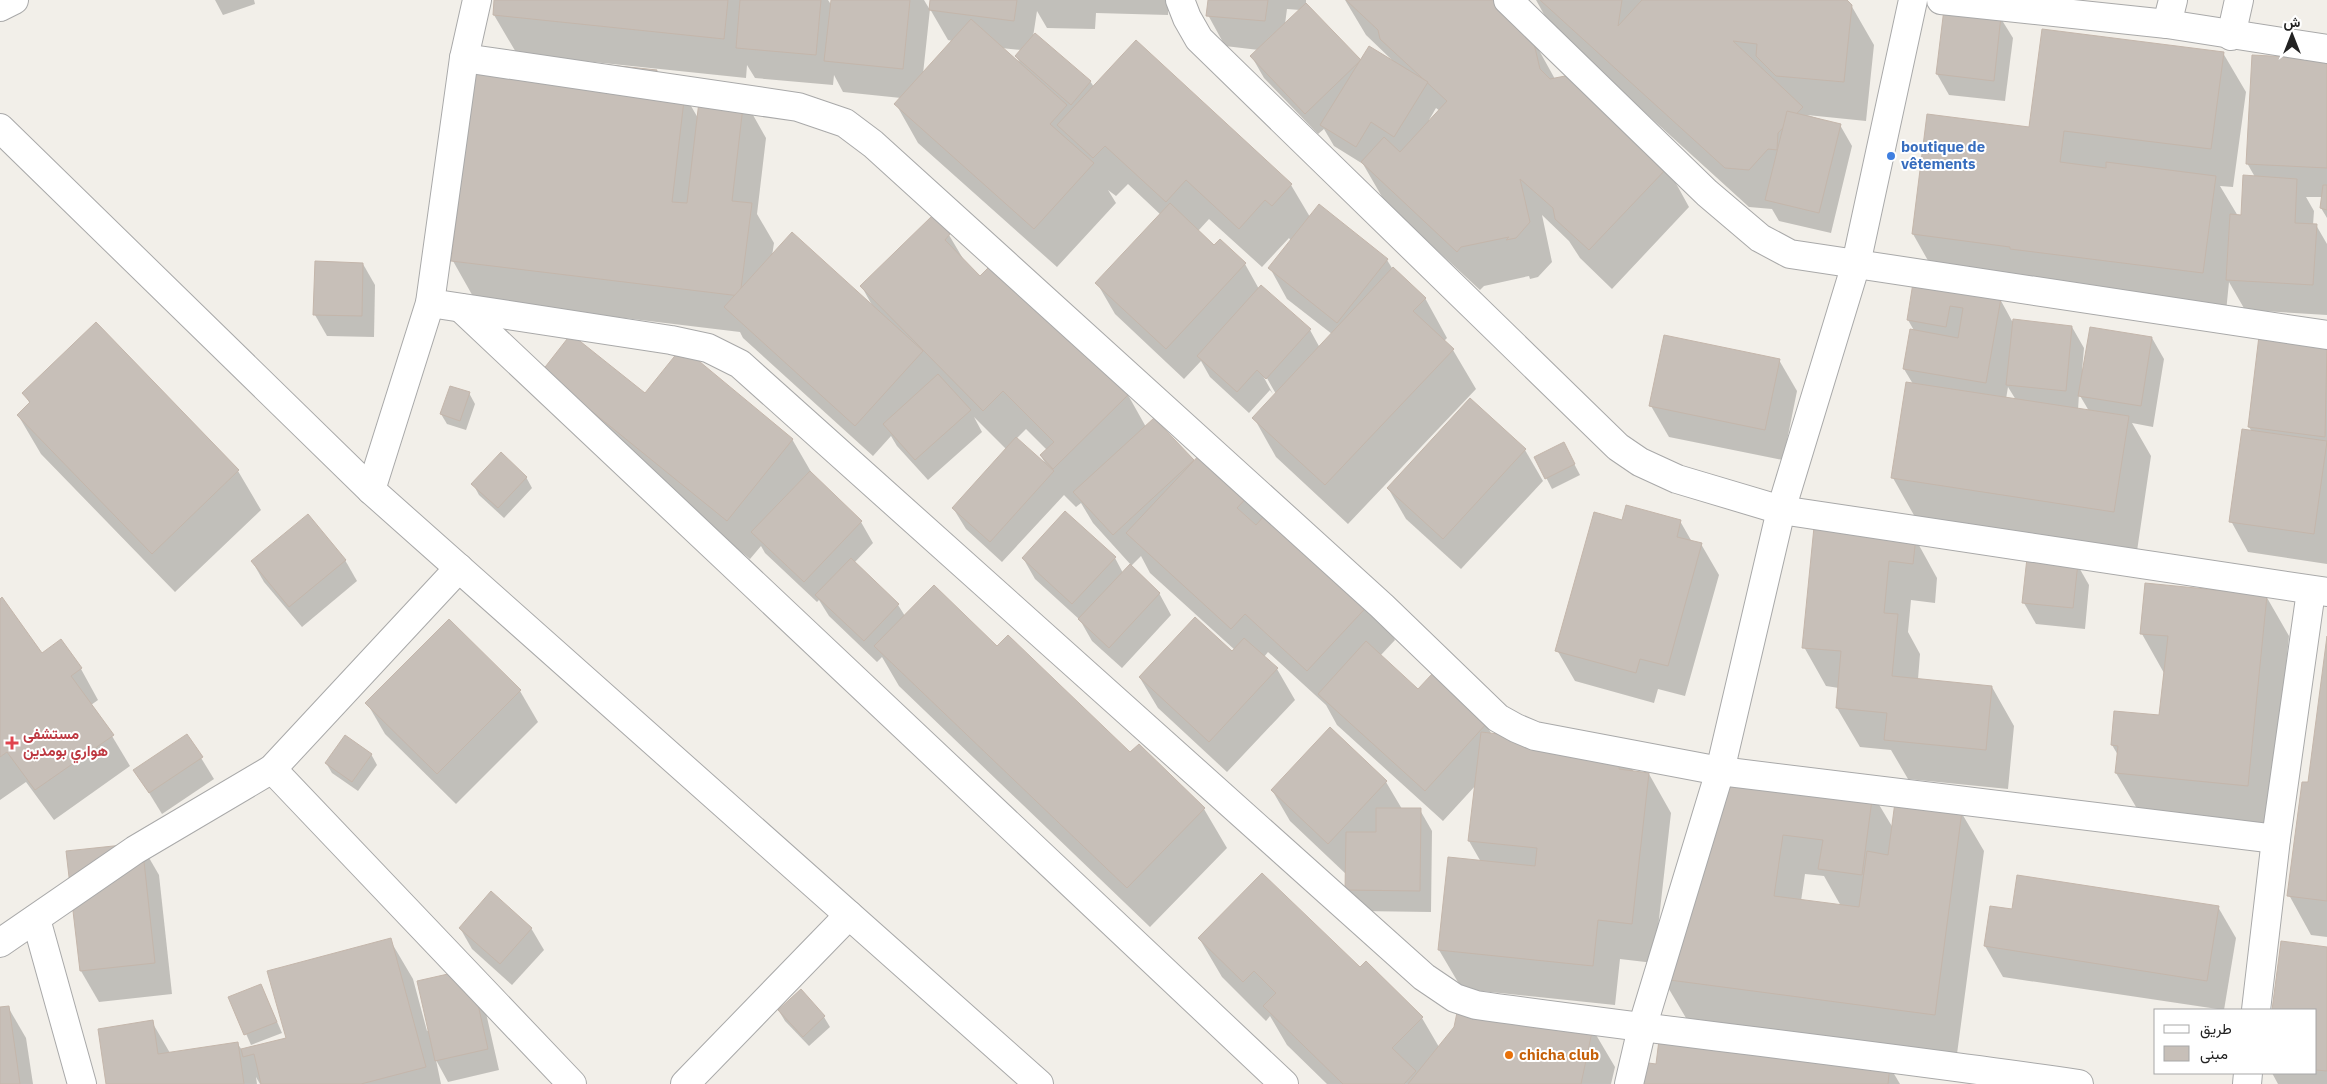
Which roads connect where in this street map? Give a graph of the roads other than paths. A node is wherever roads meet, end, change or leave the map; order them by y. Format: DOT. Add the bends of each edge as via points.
graph roads {
  1 [pos="14,0"];
  2 [pos="477,0"];
  3 [pos="1180,0"];
  4 [pos="1508,0"];
  5 [pos="1914,0"];
  6 [pos="1941,0"];
  7 [pos="2239,0"];
  8 [pos="0,7"];
  9 [pos="2170,12"];
  10 [pos="2231,36"];
  11 [pos="2327,49"];
  12 [pos="464,58"];
  13 [pos="0,128"];
  14 [pos="1856,264"];
  15 [pos="430,303"];
  16 [pos="461,308"];
  17 [pos="2327,335"];
  18 [pos="371,490"];
  19 [pos="1781,510"];
  20 [pos="459,568"];
  21 [pos="2319,592"];
  22 [pos="272,769"];
  23 [pos="1720,771"];
  24 [pos="2276,839"];
  25 [pos="849,915"];
  26 [pos="36,919"];
  27 [pos="0,943"];
  28 [pos="2256,1009"];
  29 [pos="1642,1028"];
  30 [pos="1939,1074"];
  31 [pos="82,1084"];
  32 [pos="572,1084"];
  33 [pos="685,1084"];
  34 [pos="1039,1084"];
  35 [pos="1284,1084"];
  36 [pos="1629,1084"];
  37 [pos="2078,1084"];
  1 -- 8 [label="street"];
  2 -- 12 [label="street"];
  3 -- 19 [label="street" via="1199,39 1618,447 1640,462 1677,478"];
  4 -- 14 [label="street" via="1707,193 1760,238 1790,254"];
  5 -- 14 [label="street"];
  6 -- 9 [label="street"];
  7 -- 10 [label="street"];
  9 -- 10 [label="street"];
  10 -- 11 [label="street"];
  12 -- 15 [label="street"];
  12 -- 23 [label="street" via="798,107 845,123 873,144 1375,599 1498,718 1535,736"];
  13 -- 18 [label="street"];
  14 -- 17 [label="street"];
  14 -- 19 [label="street"];
  15 -- 16 [label="street"];
  15 -- 18 [label="street"];
  16 -- 29 [label="street" via="670,340 726,355 754,374 1440,990 1476,1005"];
  16 -- 35 [label="street"];
  18 -- 20 [label="street"];
  19 -- 21 [label="street"];
  19 -- 23 [label="street"];
  20 -- 22 [label="street"];
  20 -- 25 [label="street"];
  21 -- 24 [label="street"];
  22 -- 26 [label="street" via="135,850"];
  22 -- 32 [label="street"];
  23 -- 24 [label="street"];
  23 -- 29 [label="street"];
  24 -- 28 [label="street"];
  25 -- 33 [label="street"];
  25 -- 34 [label="street"];
  26 -- 27 [label="street"];
  26 -- 31 [label="street"];
  29 -- 30 [label="street"];
  29 -- 36 [label="street"];
  30 -- 37 [label="street"];
}
